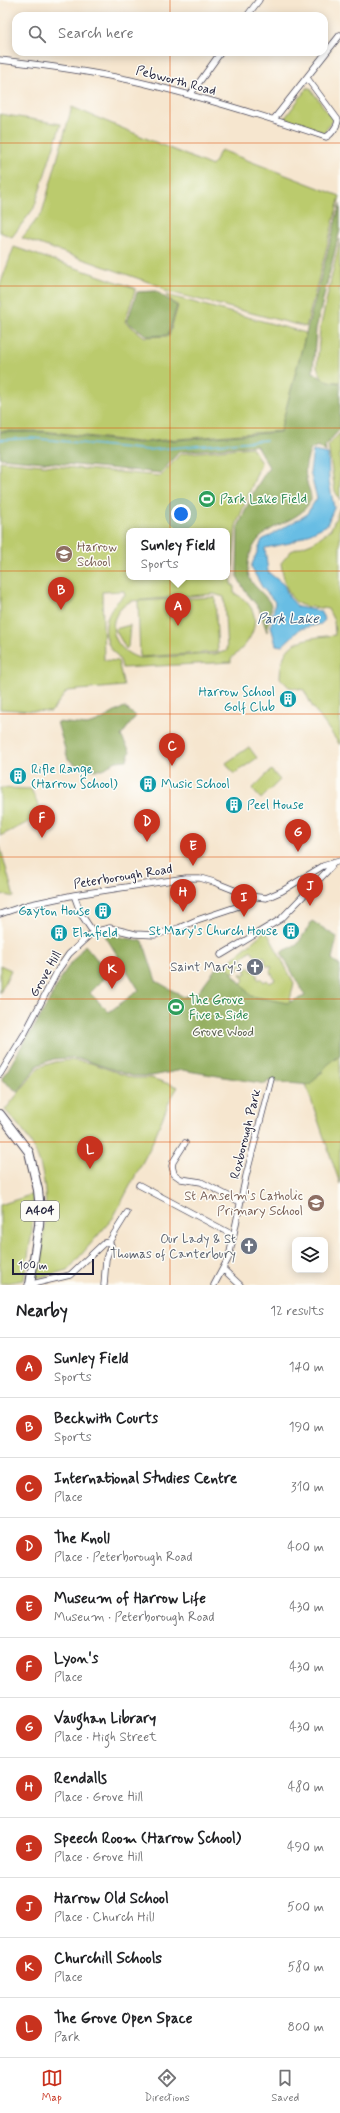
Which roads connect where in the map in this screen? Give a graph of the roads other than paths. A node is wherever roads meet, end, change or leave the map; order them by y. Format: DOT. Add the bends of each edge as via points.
graph roads {
  1 [pos="259,0"];
  2 [pos="251,12"];
  3 [pos="340,35"];
  4 [pos="328,51"];
  5 [pos="218,56"];
  6 [pos="324,56"];
  7 [pos="0,60"];
  8 [pos="307,78"];
  9 [pos="190,95"];
  10 [pos="274,119"];
  11 [pos="340,861"];
  12 [pos="333,863"];
  13 [pos="74,895"];
  14 [pos="249,896"];
  15 [pos="0,914"];
  16 [pos="93,932"];
  17 [pos="220,954"];
  18 [pos="0,1074"];
  19 [pos="271,1079"];
  20 [pos="0,1114"];
  21 [pos="185,1143"];
  22 [pos="139,1185"];
  23 [pos="240,1202"];
  24 [pos="127,1212"];
  25 [pos="233,1235"];
  26 [pos="109,1242"];
  27 [pos="223,1269"];
  28 [pos="29,1285"];
  29 [pos="104,1285"];
  30 [pos="214,1285"];
  31 [pos="240,1285"];
  1 -- 2 [label="street"];
  3 -- 4 [label="street"];
  5 -- 9 [label="street"];
  6 -- 8 [label="street"];
  7 -- 9 [label="street, Pebworth Road" via="78,70"];
  8 -- 10 [label="street"];
  8 -- 10 [label="street, Pebworth Road" via="338,120 329,136"];
  9 -- 10 [label="street, Pebworth Road"];
  11 -- 12 [label="street, Peterborough Road"];
  12 -- 14 [label="street, Peterborough Road" via="323,866 272,896"];
  12 -- 17 [label="street" via="281,919"];
  13 -- 14 [label="street, Peterborough Road" via="200,878"];
  13 -- 15 [label="street, Peterborough Road"];
  13 -- 16 [label="street" via="81,914"];
  14 -- 16 [label="street" via="245,903 239,906 164,933 143,935 110,928"];
  16 -- 18 [label="street, Grove Hill" via="69,954 58,970 25,1034"];
  19 -- 23 [label="street, Roxborough Park"];
  20 -- 28 [label="main road, A404" via="29,1152 38,1190 40,1214"];
  21 -- 23 [label="street" via="173,1162 174,1174 186,1181 201,1182"];
  22 -- 25 [label="street"];
  23 -- 25 [label="street, Roxborough Park"];
  24 -- 26 [label="street"];
  25 -- 27 [label="street, Roxborough Park" via="229,1257"];
  26 -- 28 [label="street" via="104,1243 70,1275"];
  26 -- 29 [label="street" via="111,1245 106,1259"];
  27 -- 30 [label="street, Roxborough Park"];
  27 -- 31 [label="street"];
}
